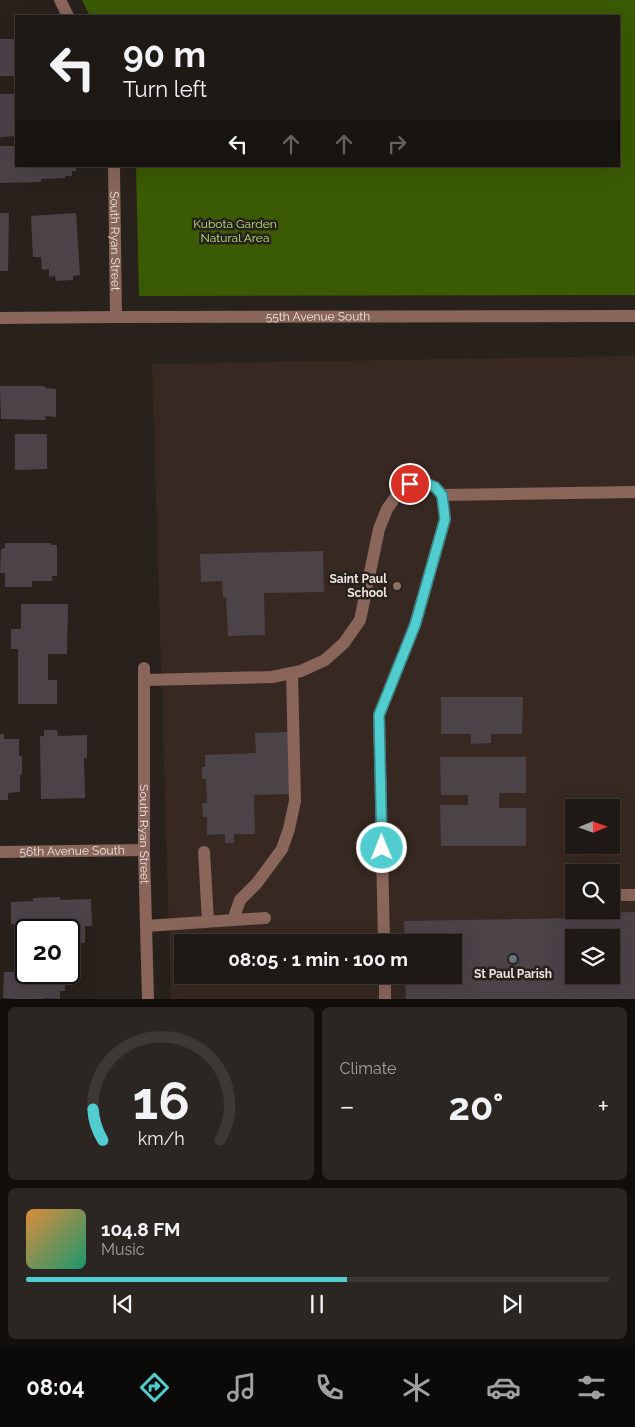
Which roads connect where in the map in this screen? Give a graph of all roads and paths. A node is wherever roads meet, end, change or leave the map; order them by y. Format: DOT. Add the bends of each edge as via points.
graph roads {
  1 [pos="60,0"];
  2 [pos="68,15"];
  3 [pos="114,167"];
  4 [pos="635,316"];
  5 [pos="116,317"];
  6 [pos="0,318"];
  7 [pos="635,492"];
  8 [pos="442,495"];
  9 [pos="292,673"];
  10 [pos="144,850"];
  11 [pos="0,852"];
  12 [pos="204,852"];
  13 [pos="620,895"];
  14 [pos="635,895"];
  15 [pos="265,918"];
  16 [pos="233,920"];
  17 [pos="208,922"];
  18 [pos="146,926"];
  19 [pos="384,934"];
  20 [pos="385,984"];
  21 [pos="148,999"];
  22 [pos="385,999"];
  1 -- 2 [label="street"];
  3 -- 5 [label="street, South Ryan Street"];
  4 -- 5 [label="street, 55th Avenue South"];
  5 -- 6 [label="street, 55th Avenue South"];
  7 -- 8 [label="street"];
  8 -- 9 [label="street" via="425,483 410,484 397,495 386,509 379,528 360,620 344,643 325,660"];
  8 -- 19 [label="street" via="445,519 415,625 379,715"];
  9 -- 10 [label="street, South Ryan Street" via="272,677 144,674"];
  9 -- 16 [label="street" via="295,801 289,830 272,864 240,900"];
  10 -- 11 [label="street, 56th Avenue South"];
  10 -- 18 [label="street, South Ryan Street"];
  12 -- 17 [label="street"];
  13 -- 14 [label="street"];
  15 -- 16 [label="street"];
  16 -- 17 [label="street"];
  17 -- 18 [label="street"];
  18 -- 21 [label="street, South Ryan Street"];
  20 -- 22 [label="street"];
}
